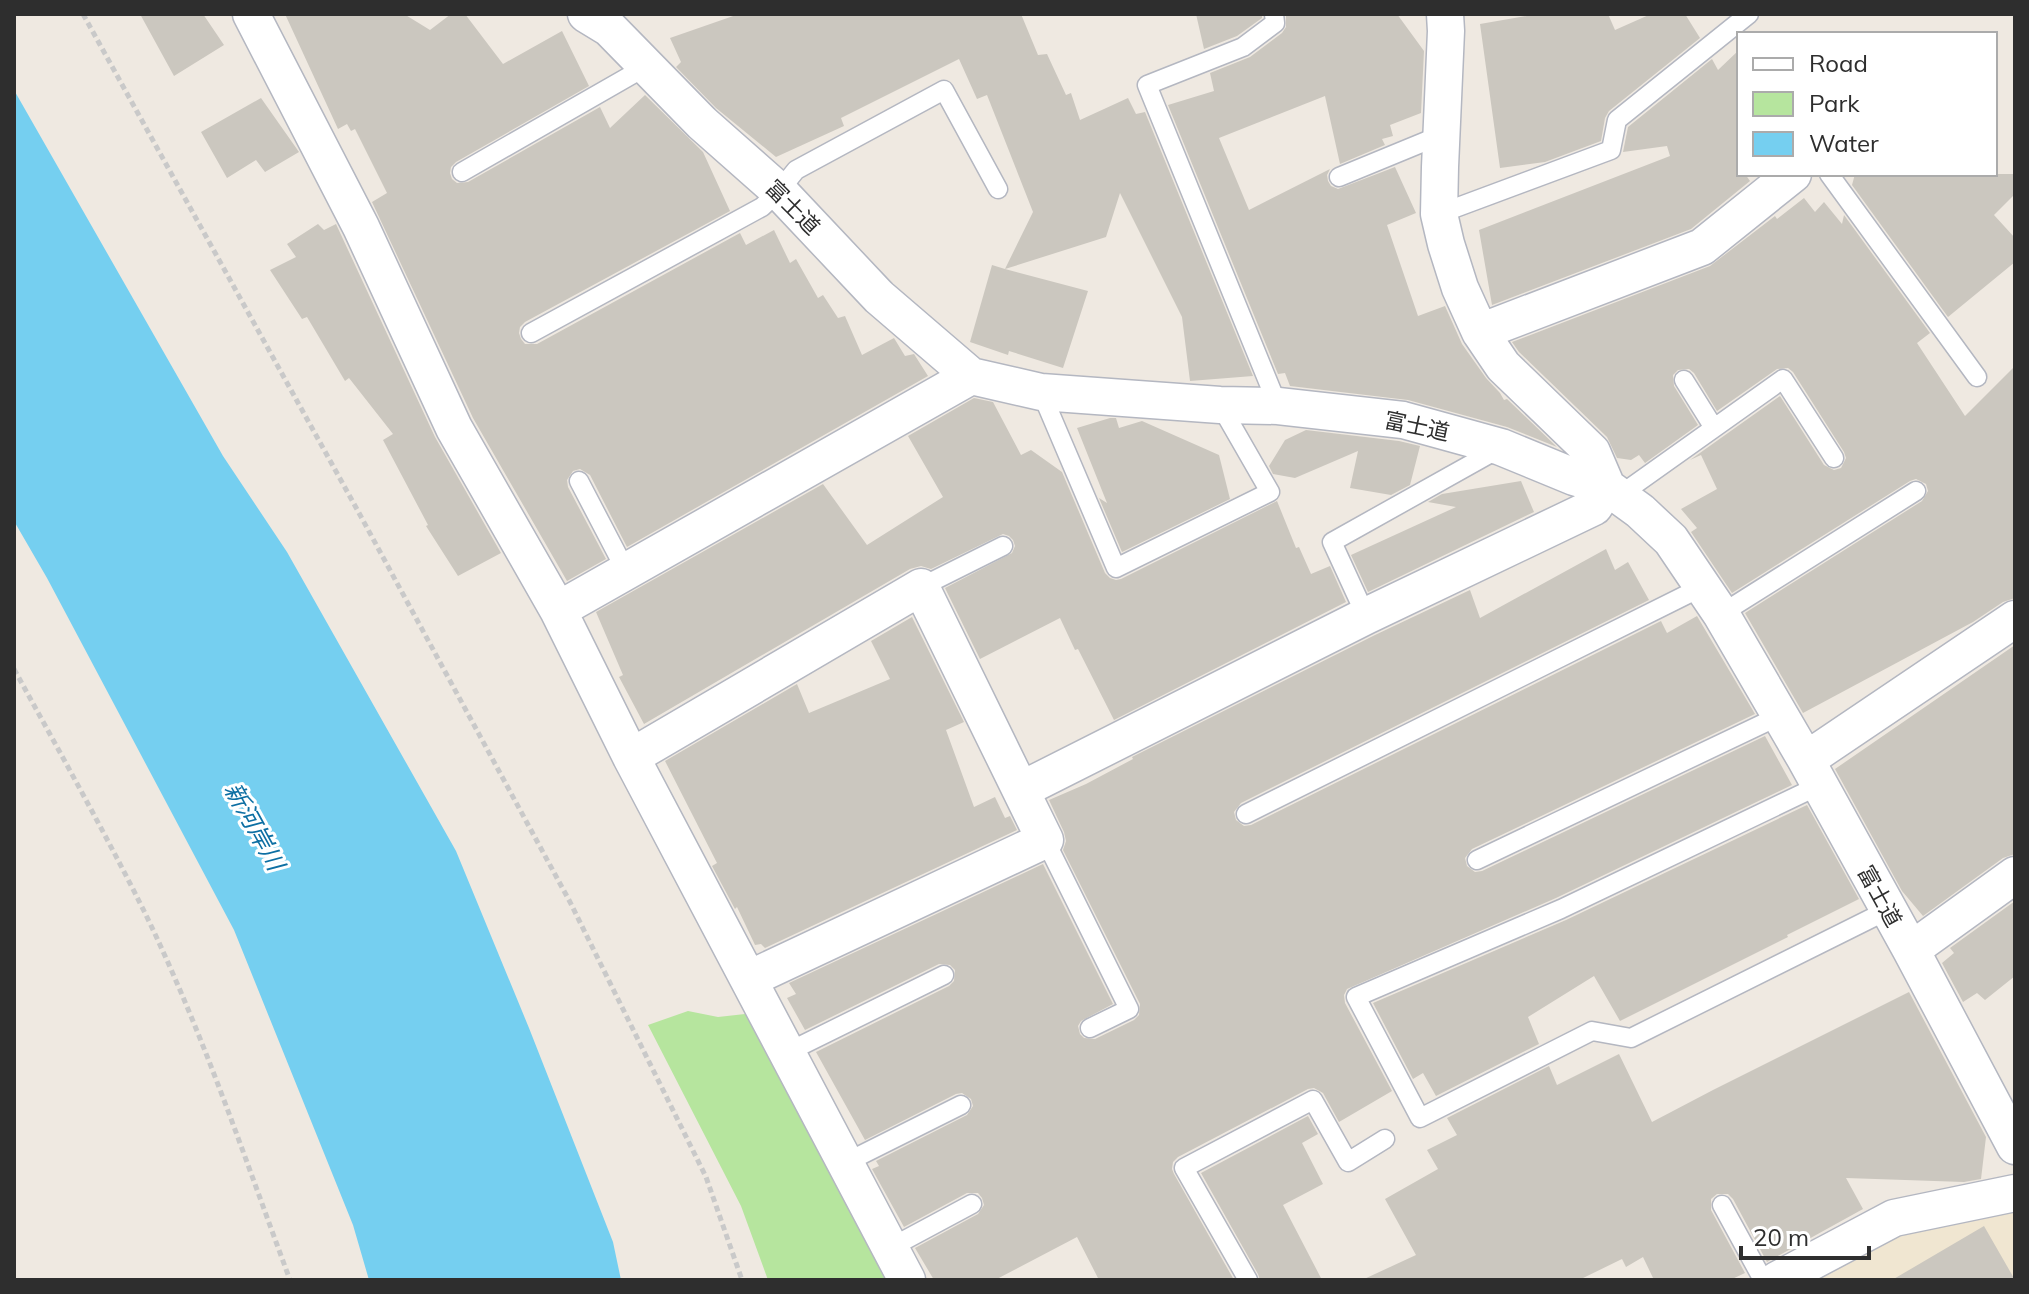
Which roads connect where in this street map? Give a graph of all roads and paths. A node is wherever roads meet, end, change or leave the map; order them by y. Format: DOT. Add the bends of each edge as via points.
graph roads {
  1 [pos="83,14"];
  2 [pos="251,14"];
  3 [pos="586,14"];
  4 [pos="1274,14"];
  5 [pos="1445,14"];
  6 [pos="1749,14"];
  7 [pos="1725,22"];
  8 [pos="647,66"];
  9 [pos="1441,135"];
  10 [pos="462,172"];
  11 [pos="1791,176"];
  12 [pos="1830,176"];
  13 [pos="1339,177"];
  14 [pos="998,189"];
  15 [pos="779,191"];
  16 [pos="1439,214"];
  17 [pos="1480,332"];
  18 [pos="531,333"];
  19 [pos="971,376"];
  20 [pos="1977,377"];
  21 [pos="1684,380"];
  22 [pos="1041,392"];
  23 [pos="1220,405"];
  24 [pos="1278,406"];
  25 [pos="1714,428"];
  26 [pos="1501,447"];
  27 [pos="1834,458"];
  28 [pos="579,481"];
  29 [pos="1614,491"];
  30 [pos="1916,491"];
  31 [pos="1003,546"];
  32 [pos="626,571"];
  33 [pos="921,587"];
  34 [pos="1712,600"];
  35 [pos="558,610"];
  36 [pos="1366,616"];
  37 [pos="2015,619"];
  38 [pos="14,669"];
  39 [pos="1779,716"];
  40 [pos="631,757"];
  41 [pos="1812,773"];
  42 [pos="1021,790"];
  43 [pos="1246,814"];
  44 [pos="1045,840"];
  45 [pos="1477,860"];
  46 [pos="2015,875"];
  47 [pos="1888,910"];
  48 [pos="1911,950"];
  49 [pos="944,975"];
  50 [pos="749,979"];
  51 [pos="1090,1028"];
  52 [pos="788,1052"];
  53 [pos="961,1105"];
  54 [pos="1385,1139"];
  55 [pos="2015,1146"];
  56 [pos="845,1163"];
  57 [pos="2015,1193"];
  58 [pos="972,1204"];
  59 [pos="1722,1205"];
  60 [pos="890,1248"];
  61 [pos="290,1280"];
  62 [pos="742,1280"];
  63 [pos="907,1280"];
  64 [pos="1248,1280"];
  65 [pos="1763,1280"];
  66 [pos="1777,1280"];
  1 -- 62 [label="path" via="570,902 706,1177"];
  2 -- 35 [label="street" via="361,227 454,428"];
  3 -- 8 [label="street, 富士道" via="609,28"];
  4 -- 24 [label="lane" via="1275,23 1243,47 1147,85"];
  5 -- 9 [label="street"];
  6 -- 7 [label="lane"];
  7 -- 16 [label="lane" via="1617,120 1611,150"];
  8 -- 10 [label="lane"];
  8 -- 15 [label="street, 富士道"];
  9 -- 13 [label="lane"];
  9 -- 16 [label="street"];
  11 -- 17 [label="street" via="1702,247"];
  12 -- 20 [label="lane"];
  14 -- 15 [label="lane" via="944,90 796,170"];
  15 -- 18 [label="lane" via="762,207"];
  15 -- 19 [label="street, 富士道" via="879,297"];
  16 -- 17 [label="street" via="1460,288"];
  17 -- 29 [label="street" via="1503,366 1592,452"];
  19 -- 22 [label="street, 富士道"];
  19 -- 32 [label="street"];
  21 -- 25 [label="lane"];
  22 -- 23 [label="street, 富士道"];
  22 -- 23 [label="lane" via="1116,568 1270,492"];
  23 -- 24 [label="street, 富士道"];
  24 -- 26 [label="street, 富士道" via="1403,420"];
  25 -- 27 [label="lane" via="1783,379"];
  25 -- 29 [label="lane"];
  26 -- 29 [label="street, 富士道"];
  26 -- 36 [label="lane" via="1332,542"];
  28 -- 32 [label="lane"];
  29 -- 34 [label="street, 富士道" via="1671,540"];
  29 -- 36 [label="street" via="1594,507"];
  30 -- 34 [label="lane"];
  31 -- 33 [label="lane"];
  32 -- 35 [label="street"];
  33 -- 40 [label="street"];
  33 -- 42 [label="street"];
  34 -- 39 [label="street, 富士道"];
  34 -- 43 [label="lane"];
  35 -- 40 [label="street"];
  36 -- 42 [label="street"];
  37 -- 41 [label="street"];
  38 -- 61 [label="path" via="144,911 222,1095"];
  39 -- 41 [label="street, 富士道"];
  39 -- 45 [label="lane"];
  40 -- 50 [label="street"];
  41 -- 47 [label="street, 富士道"];
  41 -- 47 [label="lane" via="1561,909 1356,997 1420,1118 1592,1031 1631,1038"];
  42 -- 44 [label="street"];
  44 -- 50 [label="street"];
  44 -- 51 [label="lane" via="1129,1009"];
  46 -- 48 [label="street"];
  47 -- 48 [label="street, 富士道"];
  48 -- 55 [label="street, 富士道"];
  49 -- 52 [label="lane"];
  50 -- 52 [label="street"];
  52 -- 56 [label="street"];
  53 -- 56 [label="lane"];
  54 -- 64 [label="lane" via="1348,1162 1313,1100 1184,1168"];
  56 -- 60 [label="street"];
  57 -- 66 [label="street" via="1894,1218"];
  58 -- 60 [label="lane"];
  59 -- 65 [label="lane"];
  60 -- 63 [label="street"];
}
